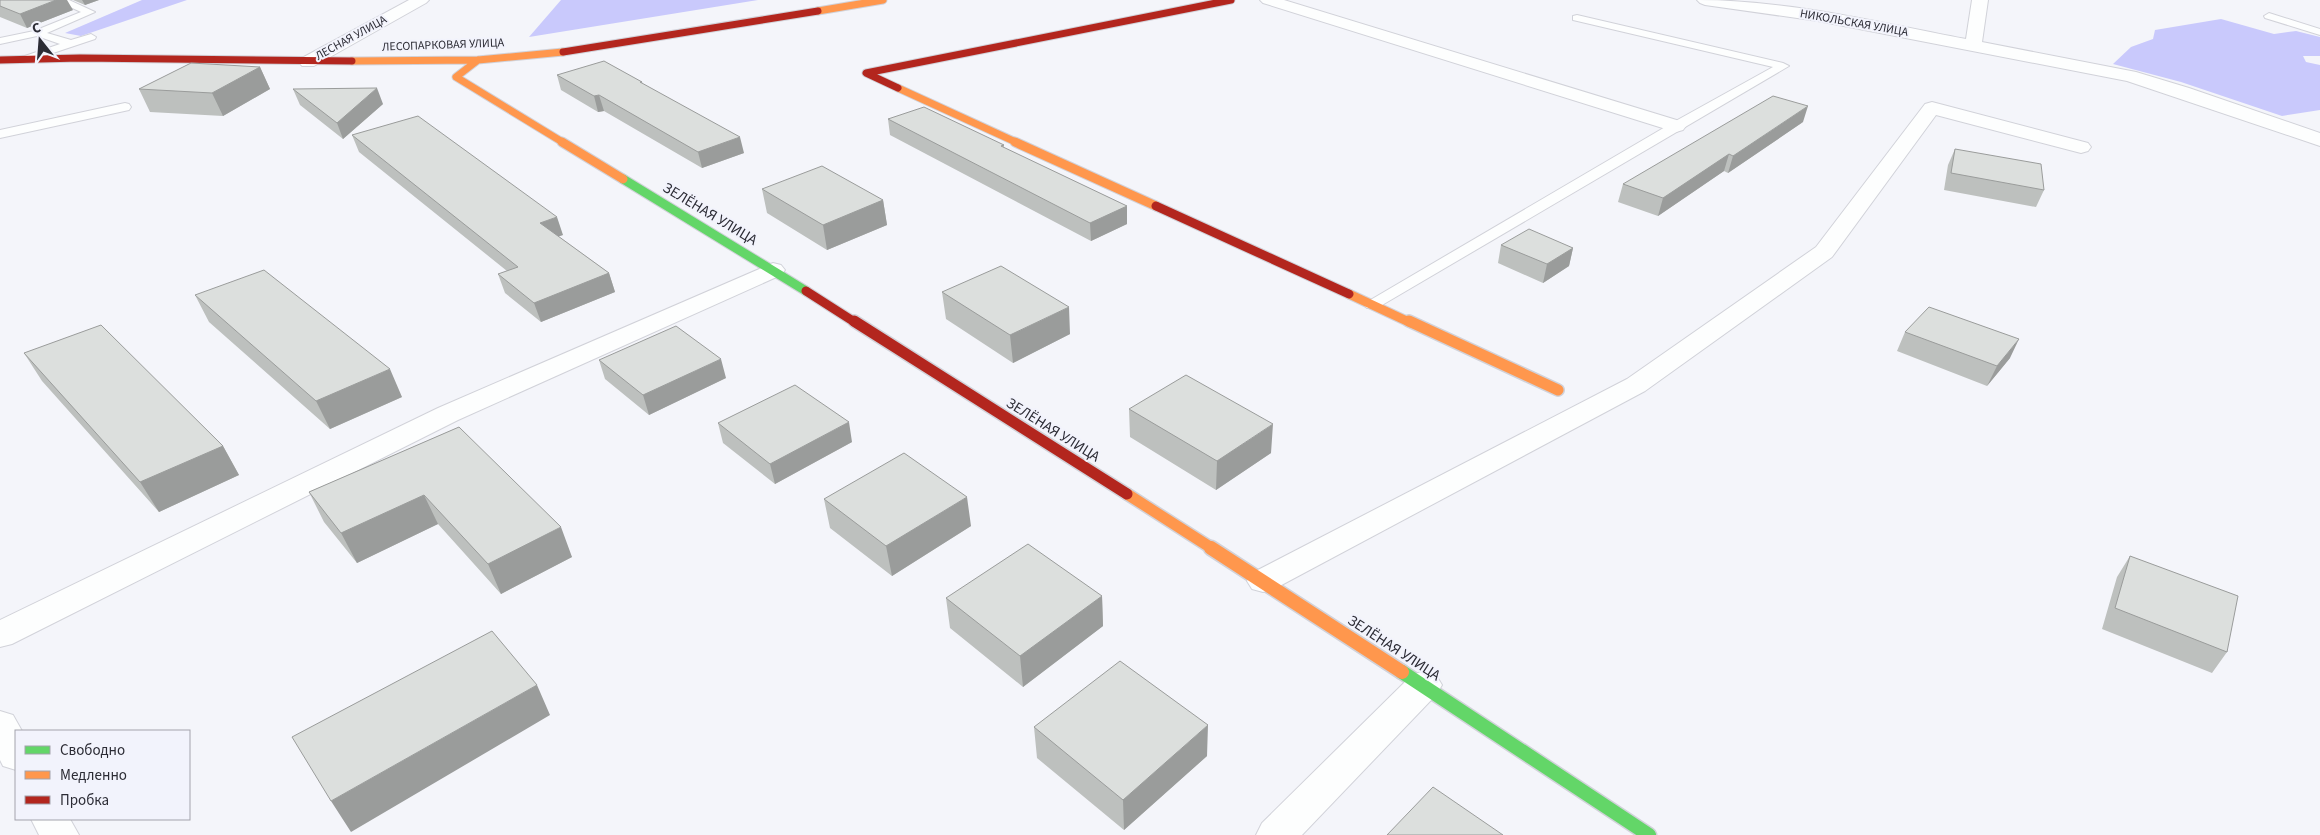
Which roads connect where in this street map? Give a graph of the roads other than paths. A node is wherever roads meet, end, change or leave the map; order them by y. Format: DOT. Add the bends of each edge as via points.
graph roads {
  1 [pos="60,0"];
  2 [pos="421,0"];
  3 [pos="883,0"];
  4 [pos="1231,0"];
  5 [pos="1268,0"];
  6 [pos="1705,0"];
  7 [pos="1980,0"];
  8 [pos="2269,16"];
  9 [pos="1577,18"];
  10 [pos="2320,32"];
  11 [pos="38,33"];
  12 [pos="91,37"];
  13 [pos="0,41"];
  14 [pos="72,44"];
  15 [pos="1973,45"];
  16 [pos="26,59"];
  17 [pos="0,60"];
  18 [pos="478,60"];
  19 [pos="308,62"];
  20 [pos="125,106"];
  21 [pos="1676,126"];
  22 [pos="0,134"];
  23 [pos="2320,140"];
  24 [pos="2081,147"];
  25 [pos="773,270"];
  26 [pos="1372,305"];
  27 [pos="1558,390"];
  28 [pos="1263,581"];
  29 [pos="0,635"];
  30 [pos="1424,685"];
  31 [pos="0,725"];
  32 [pos="15,753"];
  33 [pos="51,820"];
  34 [pos="59,835"];
  35 [pos="1276,835"];
  36 [pos="1649,835"];
  1 -- 11 [label="lane" via="90,12"];
  2 -- 19 [label="street, ЛЕСНАЯ УЛИЦА"];
  3 -- 18 [label="street, ЛЕСОПАРКОВАЯ УЛИЦА" via="600,47"];
  4 -- 26 [label="street" via="866,73"];
  5 -- 21 [label="street"];
  6 -- 15 [label="street, НИКОЛЬСКАЯ УЛИЦА" via="1818,16"];
  7 -- 15 [label="street"];
  8 -- 10 [label="lane"];
  9 -- 21 [label="lane" via="1783,66"];
  11 -- 13 [label="lane"];
  11 -- 14 [label="lane"];
  12 -- 14 [label="lane"];
  14 -- 16 [label="lane"];
  15 -- 23 [label="street, НИКОЛЬСКАЯ УЛИЦА" via="2130,76"];
  16 -- 17 [label="street, ЛЕСОПАРКОВАЯ УЛИЦА"];
  16 -- 19 [label="street, ЛЕСОПАРКОВАЯ УЛИЦА"];
  18 -- 19 [label="street, ЛЕСОПАРКОВАЯ УЛИЦА"];
  18 -- 25 [label="street, ЗЕЛЁНАЯ УЛИЦА" via="456,77"];
  20 -- 22 [label="lane"];
  21 -- 26 [label="lane"];
  24 -- 28 [label="street" via="1932,108 1824,252 1769,291 1636,385"];
  25 -- 28 [label="street, ЗЕЛЁНАЯ УЛИЦА"];
  25 -- 29 [label="street" via="448,414"];
  26 -- 27 [label="street"];
  28 -- 30 [label="street, ЗЕЛЁНАЯ УЛИЦА"];
  30 -- 35 [label="street"];
  30 -- 36 [label="street, ЗЕЛЁНАЯ УЛИЦА"];
  31 -- 32 [label="street"];
  33 -- 34 [label="street"];
}
